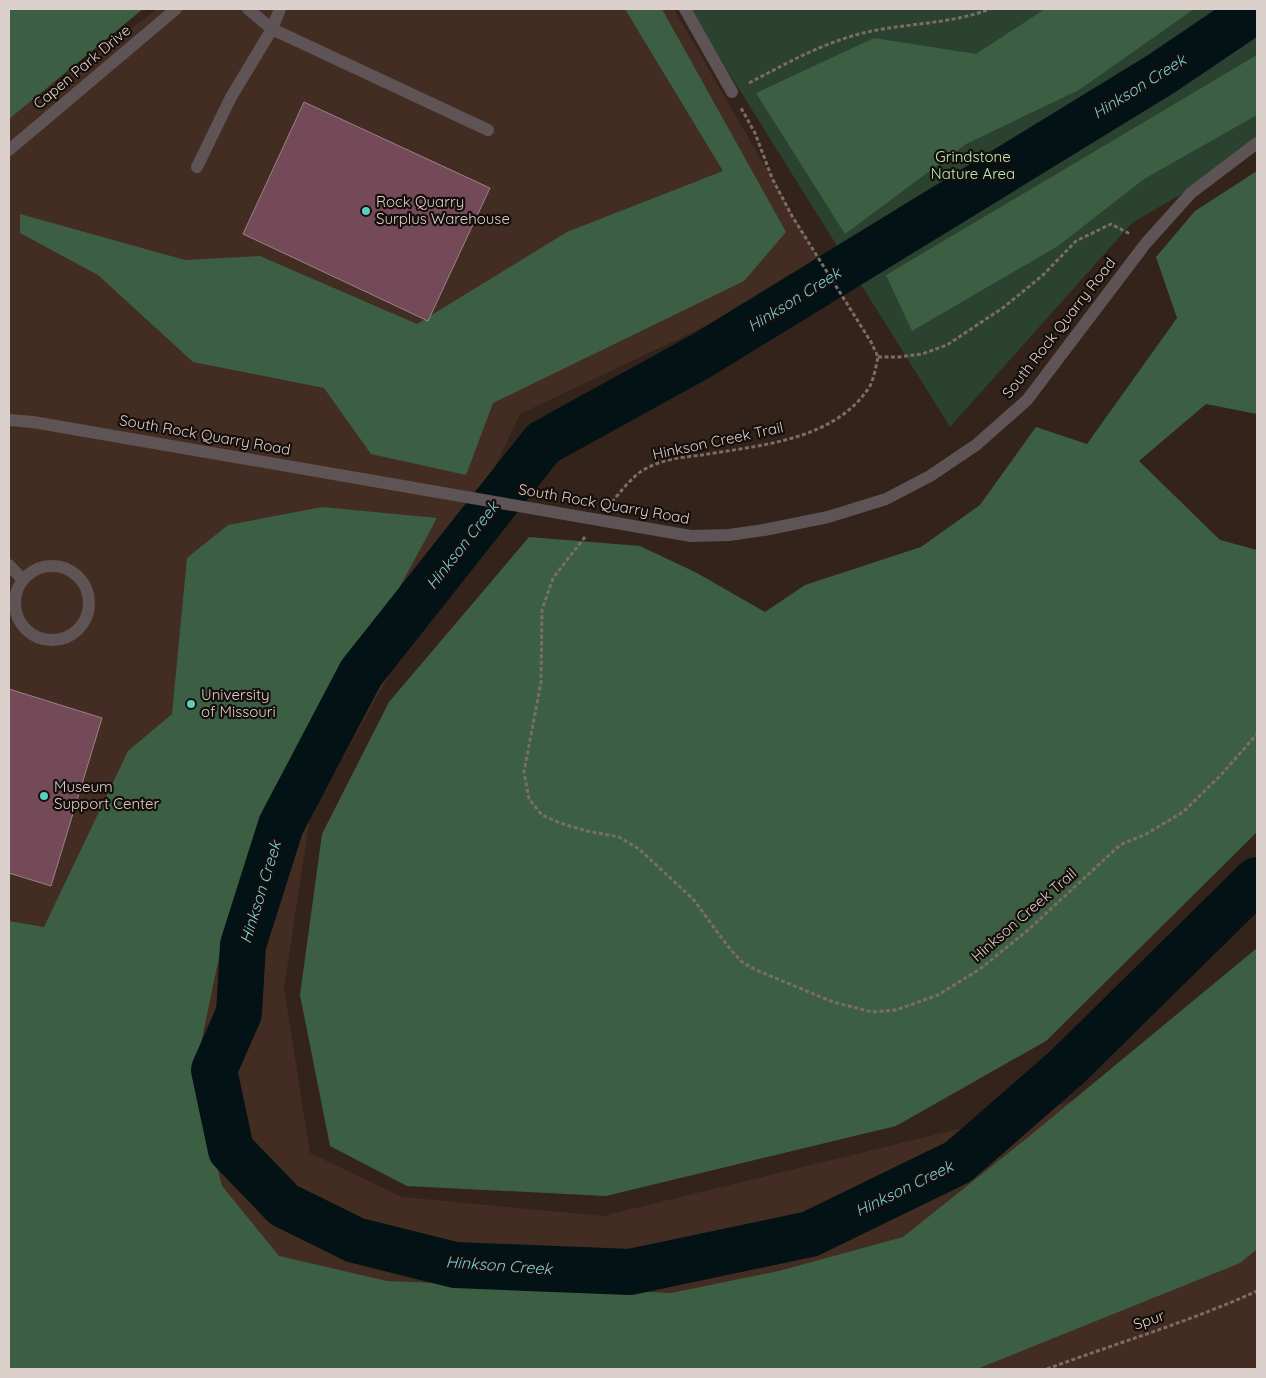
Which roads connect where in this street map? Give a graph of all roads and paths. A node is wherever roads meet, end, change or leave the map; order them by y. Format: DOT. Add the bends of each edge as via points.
graph roads {
  1 [pos="176,9"];
  2 [pos="248,9"];
  3 [pos="280,9"];
  4 [pos="685,9"];
  5 [pos="990,9"];
  6 [pos="272,29"];
  7 [pos="732,92"];
  8 [pos="488,130"];
  9 [pos="1257,143"];
  10 [pos="9,150"];
  11 [pos="197,167"];
  12 [pos="1146,243"];
  13 [pos="878,357"];
  14 [pos="9,420"];
  15 [pos="612,502"];
  16 [pos="588,533"];
  17 [pos="9,565"];
  18 [pos="23,580"];
  19 [pos="1257,734"];
  20 [pos="1257,1290"];
  21 [pos="1047,1369"];
  1 -- 10 [label="street, Capen Park Drive"];
  2 -- 6 [label="street"];
  3 -- 6 [label="street"];
  4 -- 7 [label="street"];
  5 -- 7 [label="path" via="943,21 876,30 823,45"];
  6 -- 8 [label="street"];
  6 -- 11 [label="street" via="231,97"];
  7 -- 13 [label="path" via="755,132 772,178 792,216"];
  9 -- 12 [label="street, South Rock Quarry Road" via="1191,193"];
  12 -- 13 [label="path" via="1111,224 1076,241 1043,275 1004,307 947,345 922,354"];
  12 -- 14 [label="street, South Rock Quarry Road, bridge" via="1027,400 976,445 930,476 886,499 828,517 764,530 691,536"];
  13 -- 15 [label="path, Hinkson Creek Trail" via="870,385 850,409 823,427 784,440 675,459 646,468"];
  16 -- 19 [label="path, Hinkson Creek Trail" via="553,578 542,610 541,682 524,772 529,799 542,815 587,832 619,837 639,849 693,899 742,962 833,1002 872,1012 896,1010 938,995 972,974 1028,930 1120,845 1183,812"];
  17 -- 18 [label="street"];
  18 -- 18 [label="street" via="16,592 15,607 19,621 28,632 56,641 81,627 88,614 89,600 85,586 76,574 63,567 48,566 34,570"];
  20 -- 21 [label="path, Spur" via="1212,1310"];
}
